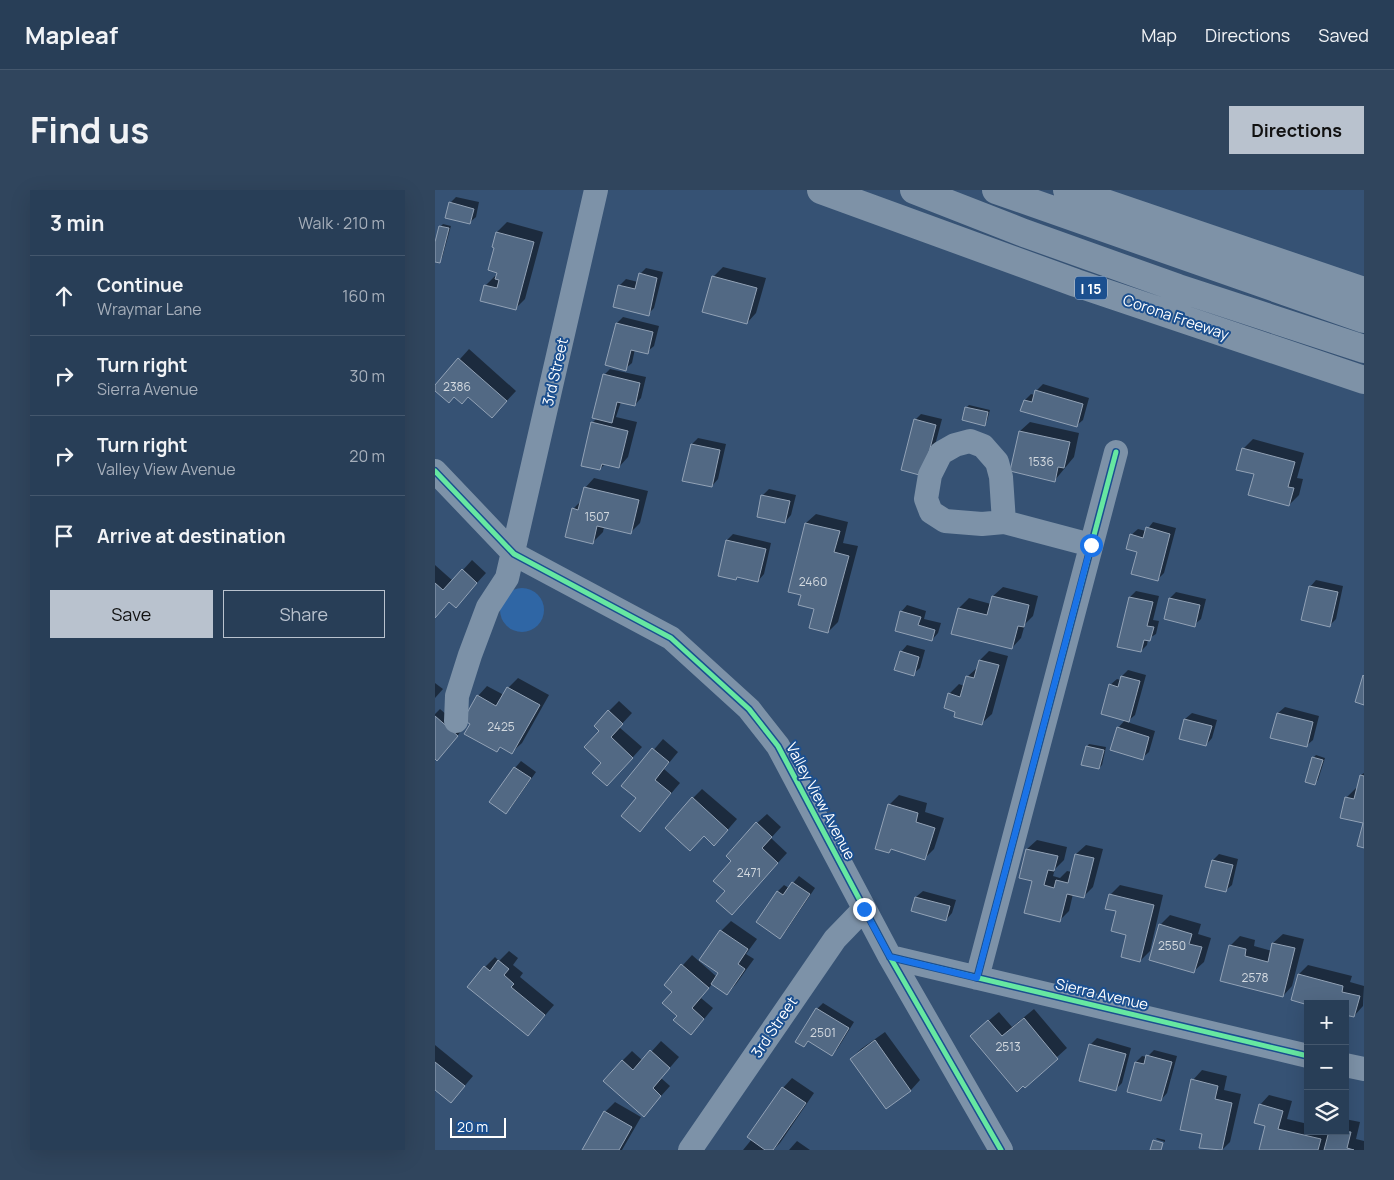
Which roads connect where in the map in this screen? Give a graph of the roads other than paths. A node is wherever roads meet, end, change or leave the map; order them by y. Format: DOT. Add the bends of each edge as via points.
graph roads {
  1 [pos="596,190"];
  2 [pos="821,190"];
  3 [pos="914,190"];
  4 [pos="996,190"];
  5 [pos="1067,190"];
  6 [pos="1364,291"];
  7 [pos="1364,320"];
  8 [pos="1364,349"];
  9 [pos="1364,380"];
  10 [pos="1116,452"];
  11 [pos="435,471"];
  12 [pos="1004,522"];
  13 [pos="1091,545"];
  14 [pos="513,554"];
  15 [pos="456,722"];
  16 [pos="864,909"];
  17 [pos="890,957"];
  18 [pos="977,978"];
  19 [pos="1304,1055"];
  20 [pos="1349,1066"];
  21 [pos="1364,1069"];
  22 [pos="690,1150"];
  23 [pos="1001,1150"];
  1 -- 14 [label="street, 3rd Street"];
  2 -- 9 [label="highway, Corona Freeway / I 15" via="1076,283"];
  3 -- 8 [label="highway" via="1178,288"];
  4 -- 7 [label="highway"];
  5 -- 6 [label="highway"];
  10 -- 13 [label="street"];
  11 -- 14 [label="street, Valley View Avenue"];
  12 -- 13 [label="street"];
  13 -- 18 [label="street"];
  14 -- 15 [label="street, 3rd Street" via="507,578 488,608 470,655 457,696"];
  14 -- 16 [label="street, Valley View Avenue" via="671,638 749,709 778,746"];
  16 -- 17 [label="street, Valley View Avenue"];
  16 -- 22 [label="street, 3rd Street" via="835,939"];
  17 -- 18 [label="street, Sierra Avenue"];
  17 -- 23 [label="street, Valley View Avenue"];
  18 -- 19 [label="street, Sierra Avenue"];
  20 -- 21 [label="street"];
}
